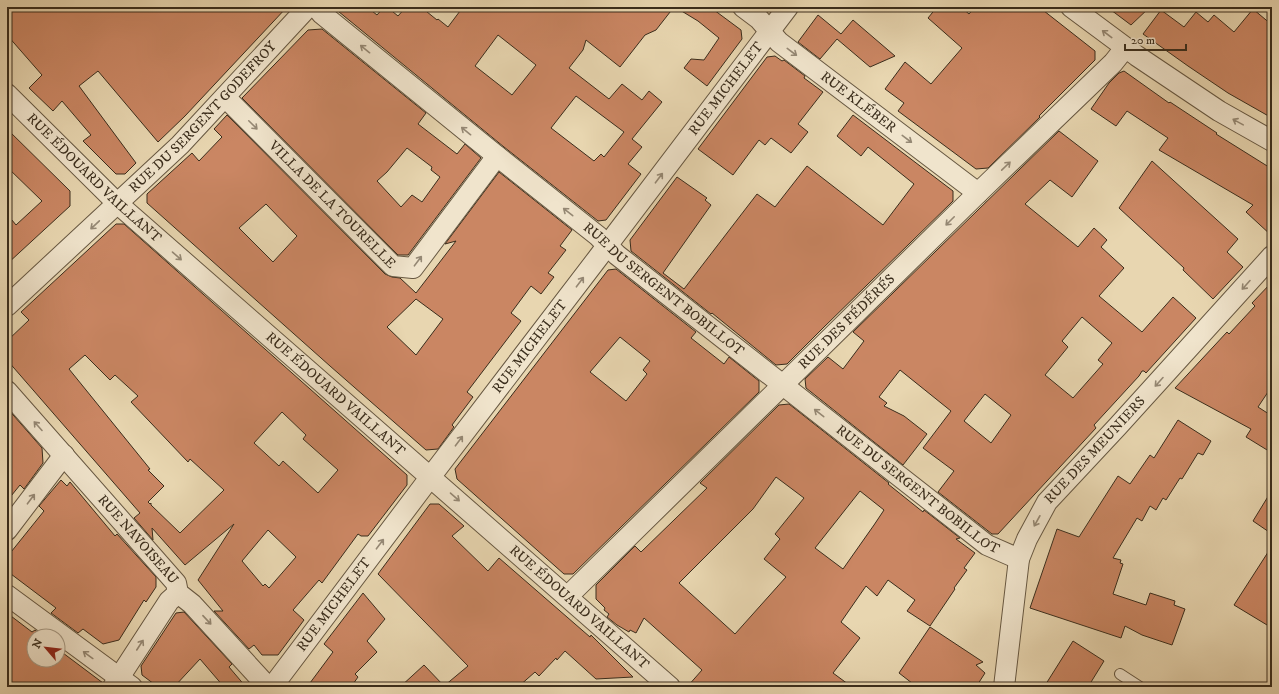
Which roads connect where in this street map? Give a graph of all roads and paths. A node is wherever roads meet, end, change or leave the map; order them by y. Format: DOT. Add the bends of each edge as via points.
graph roads {
  1 [pos="308,7"];
  2 [pos="316,7"];
  3 [pos="743,7"];
  4 [pos="788,7"];
  5 [pos="1071,7"];
  6 [pos="770,32"];
  7 [pos="1125,48"];
  8 [pos="7,94"];
  9 [pos="225,97"];
  10 [pos="1272,141"];
  11 [pos="497,156"];
  12 [pos="978,193"];
  13 [pos="118,204"];
  14 [pos="607,246"];
  15 [pos="1272,256"];
  16 [pos="7,306"];
  17 [pos="784,385"];
  18 [pos="7,391"];
  19 [pos="64,455"];
  20 [pos="431,477"];
  21 [pos="7,530"];
  22 [pos="1019,559"];
  23 [pos="178,593"];
  24 [pos="7,595"];
  25 [pos="568,596"];
  26 [pos="1120,674"];
  27 [pos="122,684"];
  28 [pos="268,687"];
  29 [pos="272,687"];
  30 [pos="670,687"];
  31 [pos="1004,687"];
  32 [pos="1140,687"];
  1 -- 9 [label="street, RUE DU SERGENT GODEFROY"];
  11 -- 2 [label="street, RUE DU SERGENT BOBILLOT, one-way"];
  3 -- 6 [label="street, RUE KLÉBER" via="759,19"];
  4 -- 6 [label="street, RUE MICHELET"];
  7 -- 5 [label="street, one-way"];
  6 -- 12 [label="street, RUE KLÉBER, one-way" via="779,42"];
  14 -- 6 [label="street, RUE MICHELET, one-way"];
  10 -- 7 [label="street, one-way" via="1219,111"];
  12 -- 7 [label="street, RUE DES FÉDÉRÉS, one-way"];
  8 -- 13 [label="street, RUE ÉDOUARD VAILLANT"];
  9 -- 11 [label="street, VILLA DE LA TOURELLE, one-way" via="393,266 413,268"];
  9 -- 13 [label="street, RUE DU SERGENT GODEFROY" via="180,145"];
  14 -- 11 [label="street, RUE DU SERGENT BOBILLOT, one-way" via="598,236"];
  12 -- 17 [label="street, RUE DES FÉDÉRÉS, one-way"];
  13 -- 16 [label="street, RUE DU SERGENT GODEFROY, one-way"];
  13 -- 20 [label="street, RUE ÉDOUARD VAILLANT, one-way"];
  14 -- 17 [label="street, RUE DU SERGENT BOBILLOT"];
  20 -- 14 [label="street, RUE MICHELET, one-way"];
  15 -- 22 [label="street, RUE DES MEUNIERS, one-way" via="1047,502"];
  22 -- 17 [label="street, RUE DU SERGENT BOBILLOT, one-way" via="987,545"];
  17 -- 25 [label="street, RUE DES FÉDÉRÉS"];
  19 -- 18 [label="street, RUE NAVOISEAU, one-way"];
  21 -- 19 [label="street, one-way"];
  19 -- 23 [label="street, RUE NAVOISEAU" via="176,583"];
  20 -- 25 [label="street, RUE ÉDOUARD VAILLANT, one-way"];
  29 -- 20 [label="street, RUE MICHELET, one-way"];
  22 -- 31 [label="street, RUE DES MEUNIERS"];
  27 -- 23 [label="street, one-way" via="169,601"];
  23 -- 28 [label="street, RUE NAVOISEAU, one-way" via="192,604"];
  27 -- 24 [label="street, one-way"];
  25 -- 30 [label="street, RUE ÉDOUARD VAILLANT"];
  26 -- 32 [label="lane"];
}
